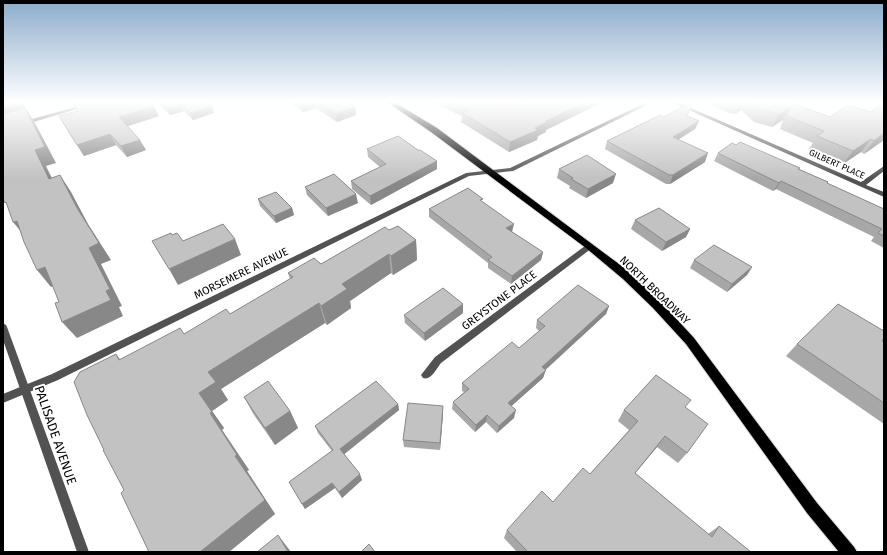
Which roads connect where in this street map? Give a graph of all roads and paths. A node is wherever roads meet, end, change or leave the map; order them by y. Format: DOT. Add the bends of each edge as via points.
graph roads {
  1 [pos="431,128"];
  2 [pos="597,128"];
  3 [pos="733,128"];
  4 [pos="884,168"];
  5 [pos="490,172"];
  6 [pos="862,185"];
  7 [pos="884,195"];
  8 [pos="589,246"];
  9 [pos="3,327"];
  10 [pos="426,375"];
  11 [pos="26,389"];
  12 [pos="3,399"];
  13 [pos="83,552"];
  14 [pos="849,552"];
  1 -- 5 [label="main road, NORTH BROADWAY"];
  2 -- 5 [label="street, MORSEMERE AVENUE" via="511,170"];
  3 -- 6 [label="street, GILBERT PLACE"];
  4 -- 6 [label="street"];
  5 -- 8 [label="main road, NORTH BROADWAY"];
  5 -- 11 [label="street, MORSEMERE AVENUE" via="468,174"];
  6 -- 7 [label="street, GILBERT PLACE"];
  8 -- 10 [label="street, GREYSTONE PLACE" via="438,360"];
  8 -- 14 [label="main road, NORTH BROADWAY" via="657,305 690,342 812,508"];
  9 -- 11 [label="street, PALISADE AVENUE"];
  11 -- 12 [label="street, MORSEMERE AVENUE"];
  11 -- 13 [label="street, PALISADE AVENUE"];
}
